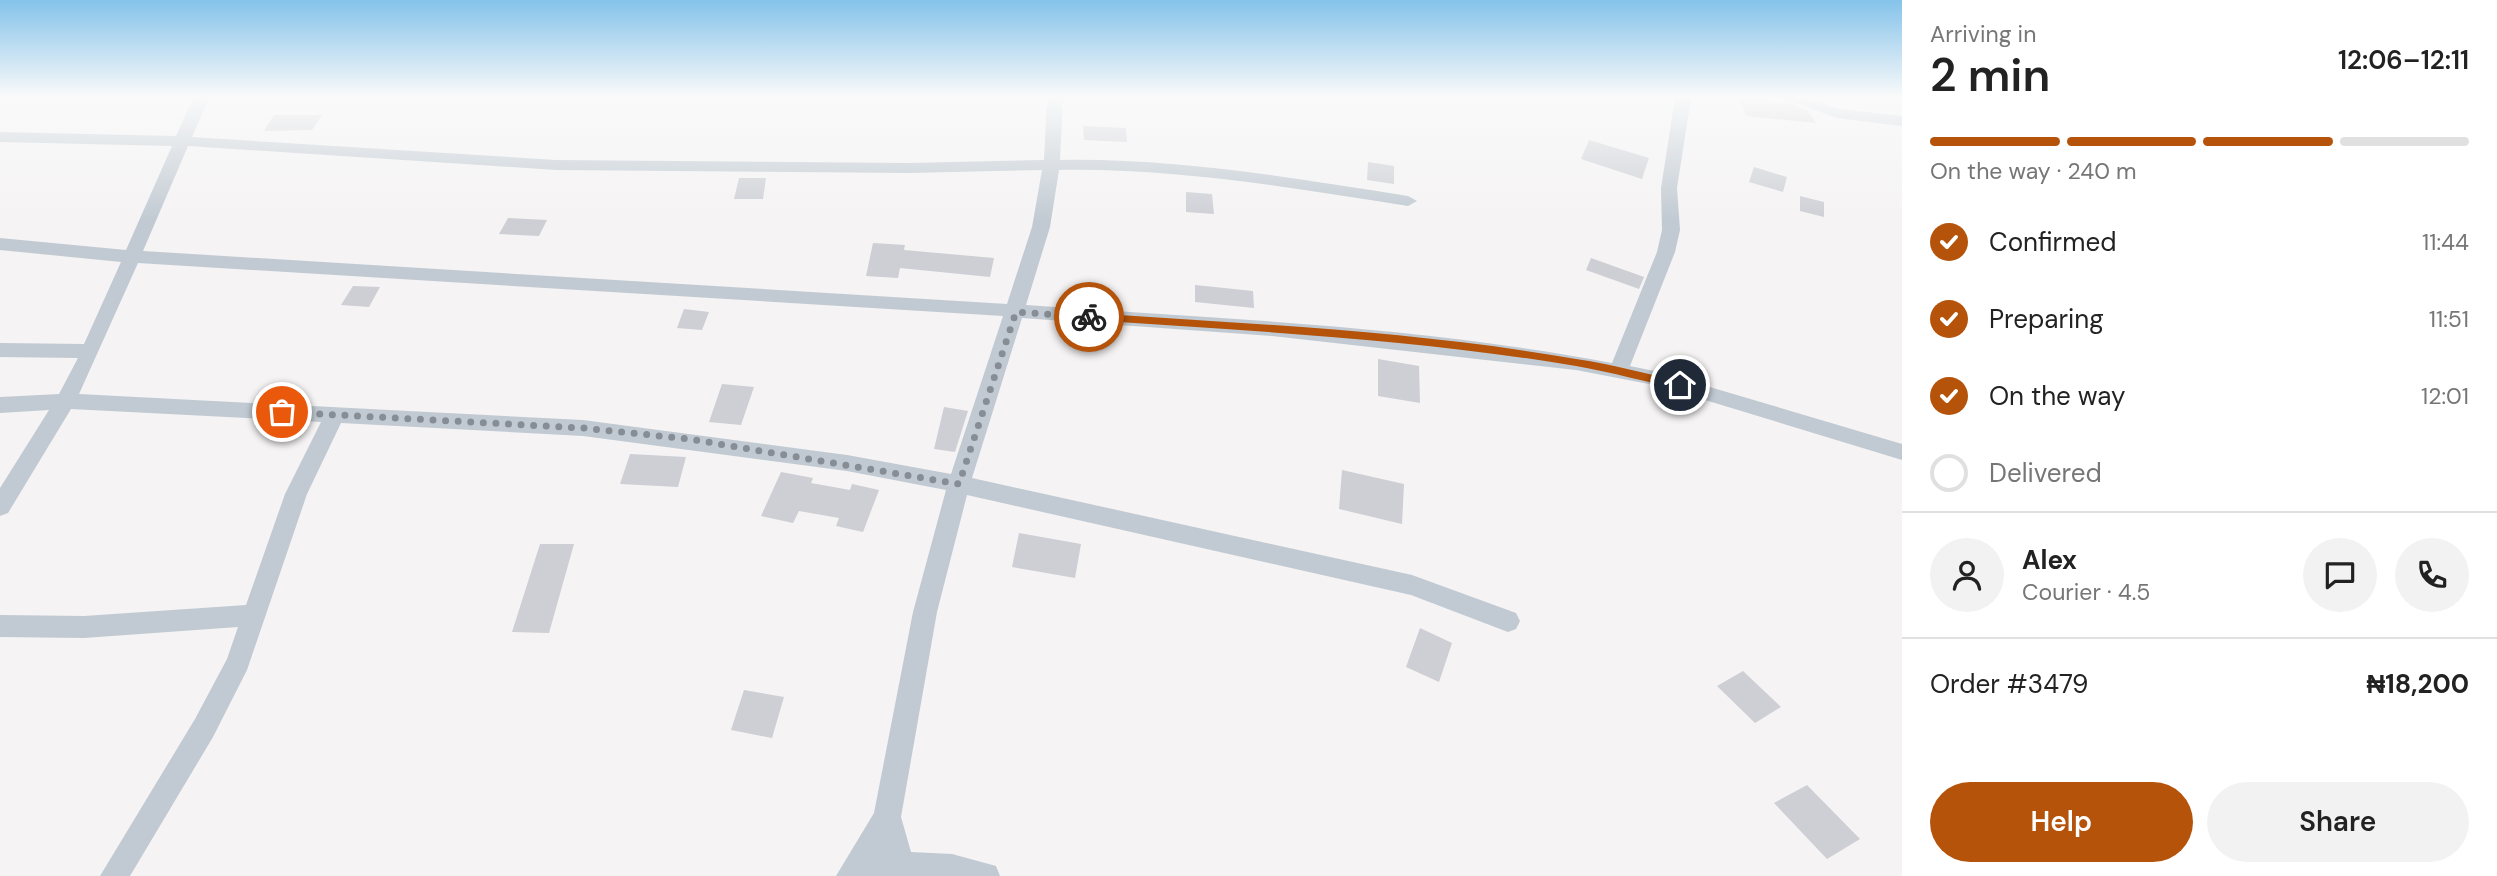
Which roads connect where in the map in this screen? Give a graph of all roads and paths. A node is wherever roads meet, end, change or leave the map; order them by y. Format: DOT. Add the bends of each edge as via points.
graph roads {
  1 [pos="39,139"];
  2 [pos="1053,139"];
  3 [pos="1677,139"];
  4 [pos="180,141"];
  5 [pos="1052,163"];
  6 [pos="1408,201"];
  7 [pos="0,244"];
  8 [pos="131,257"];
  9 [pos="1016,312"];
  10 [pos="0,350"];
  11 [pos="91,351"];
  12 [pos="1618,371"];
  13 [pos="65,401"];
  14 [pos="0,405"];
  15 [pos="335,414"];
  16 [pos="1902,452"];
  17 [pos="959,484"];
  18 [pos="0,507"];
  19 [pos="256,615"];
  20 [pos="1508,621"];
  21 [pos="0,626"];
  22 [pos="887,817"];
  23 [pos="901,864"];
  24 [pos="853,875"];
  25 [pos="114,876"];
  26 [pos="986,876"];
  1 -- 4 [label="street"];
  2 -- 5 [label="street"];
  3 -- 12 [label="street" via="1666,253"];
  4 -- 5 [label="street" via="556,165 909,168"];
  4 -- 8 [label="street"];
  5 -- 6 [label="street" via="1202,172"];
  5 -- 9 [label="street" via="1041,227"];
  7 -- 8 [label="street"];
  8 -- 9 [label="street"];
  8 -- 11 [label="street"];
  9 -- 12 [label="street" via="1272,329 1471,349"];
  9 -- 17 [label="street"];
  10 -- 11 [label="street"];
  11 -- 13 [label="street"];
  12 -- 16 [label="street" via="1743,403"];
  13 -- 14 [label="street"];
  13 -- 15 [label="street"];
  13 -- 18 [label="street"];
  15 -- 17 [label="street" via="662,436"];
  15 -- 19 [label="street" via="296,494"];
  17 -- 20 [label="street" via="1412,585"];
  17 -- 22 [label="street" via="925,612"];
  19 -- 21 [label="street" via="84,627"];
  19 -- 25 [label="street" via="204,728"];
  22 -- 23 [label="street"];
  22 -- 24 [label="street"];
  23 -- 24 [label="street"];
  23 -- 26 [label="street" via="960,868"];
}
